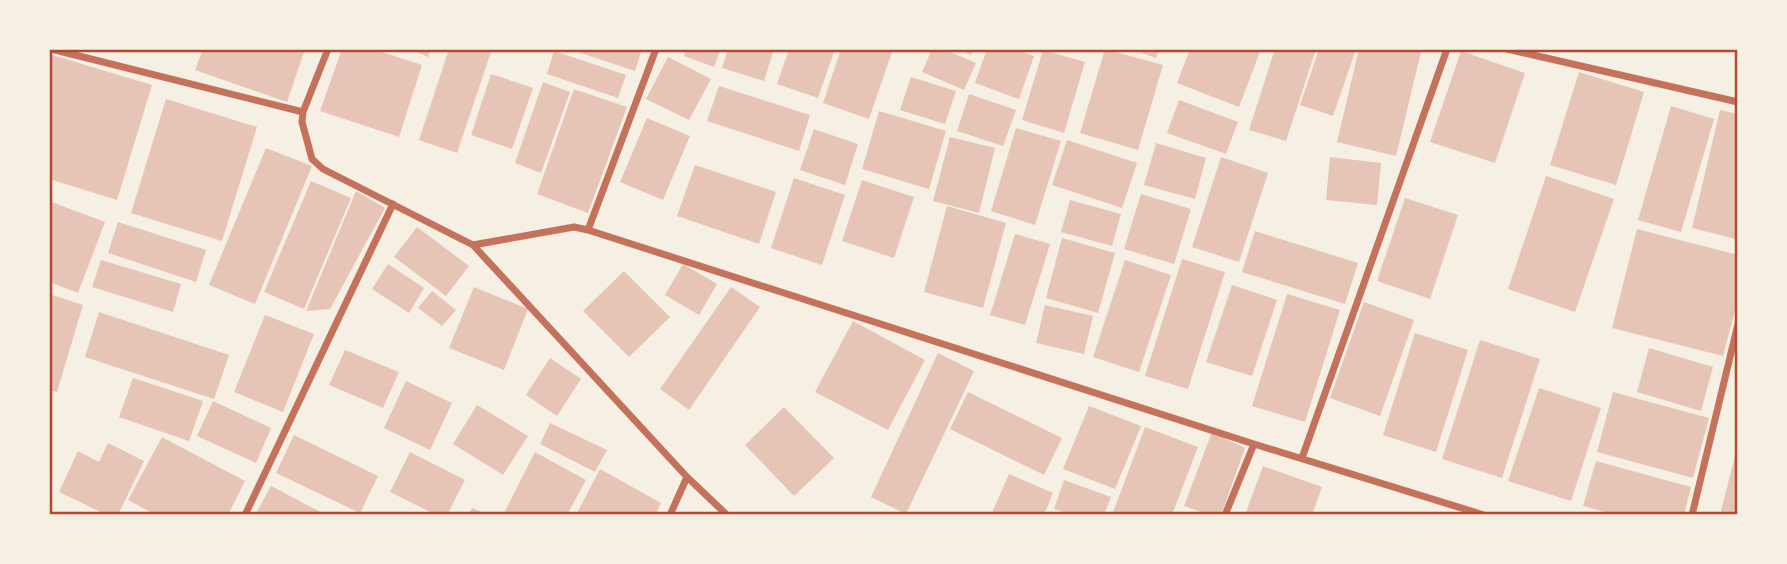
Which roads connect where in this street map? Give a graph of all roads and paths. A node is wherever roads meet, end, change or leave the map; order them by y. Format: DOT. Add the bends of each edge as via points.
graph roads {
  1 [pos="51,49"];
  2 [pos="328,49"];
  3 [pos="656,49"];
  4 [pos="1447,49"];
  5 [pos="1507,49"];
  6 [pos="1738,102"];
  7 [pos="303,112"];
  8 [pos="393,204"];
  9 [pos="588,230"];
  10 [pos="473,245"];
  11 [pos="1738,324"];
  12 [pos="1254,444"];
  13 [pos="1302,458"];
  14 [pos="687,477"];
  15 [pos="245,515"];
  16 [pos="670,515"];
  17 [pos="727,515"];
  18 [pos="1225,515"];
  19 [pos="1484,515"];
  20 [pos="1692,515"];
  1 -- 7 [label="street"];
  2 -- 7 [label="street"];
  3 -- 9 [label="street"];
  4 -- 13 [label="street"];
  5 -- 6 [label="street"];
  7 -- 8 [label="street" via="312,159"];
  8 -- 10 [label="street"];
  8 -- 15 [label="street"];
  9 -- 10 [label="street" via="573,227"];
  9 -- 12 [label="street"];
  10 -- 14 [label="street"];
  11 -- 20 [label="street"];
  12 -- 13 [label="street"];
  12 -- 18 [label="street"];
  13 -- 19 [label="street"];
  14 -- 16 [label="street"];
  14 -- 17 [label="street"];
}
